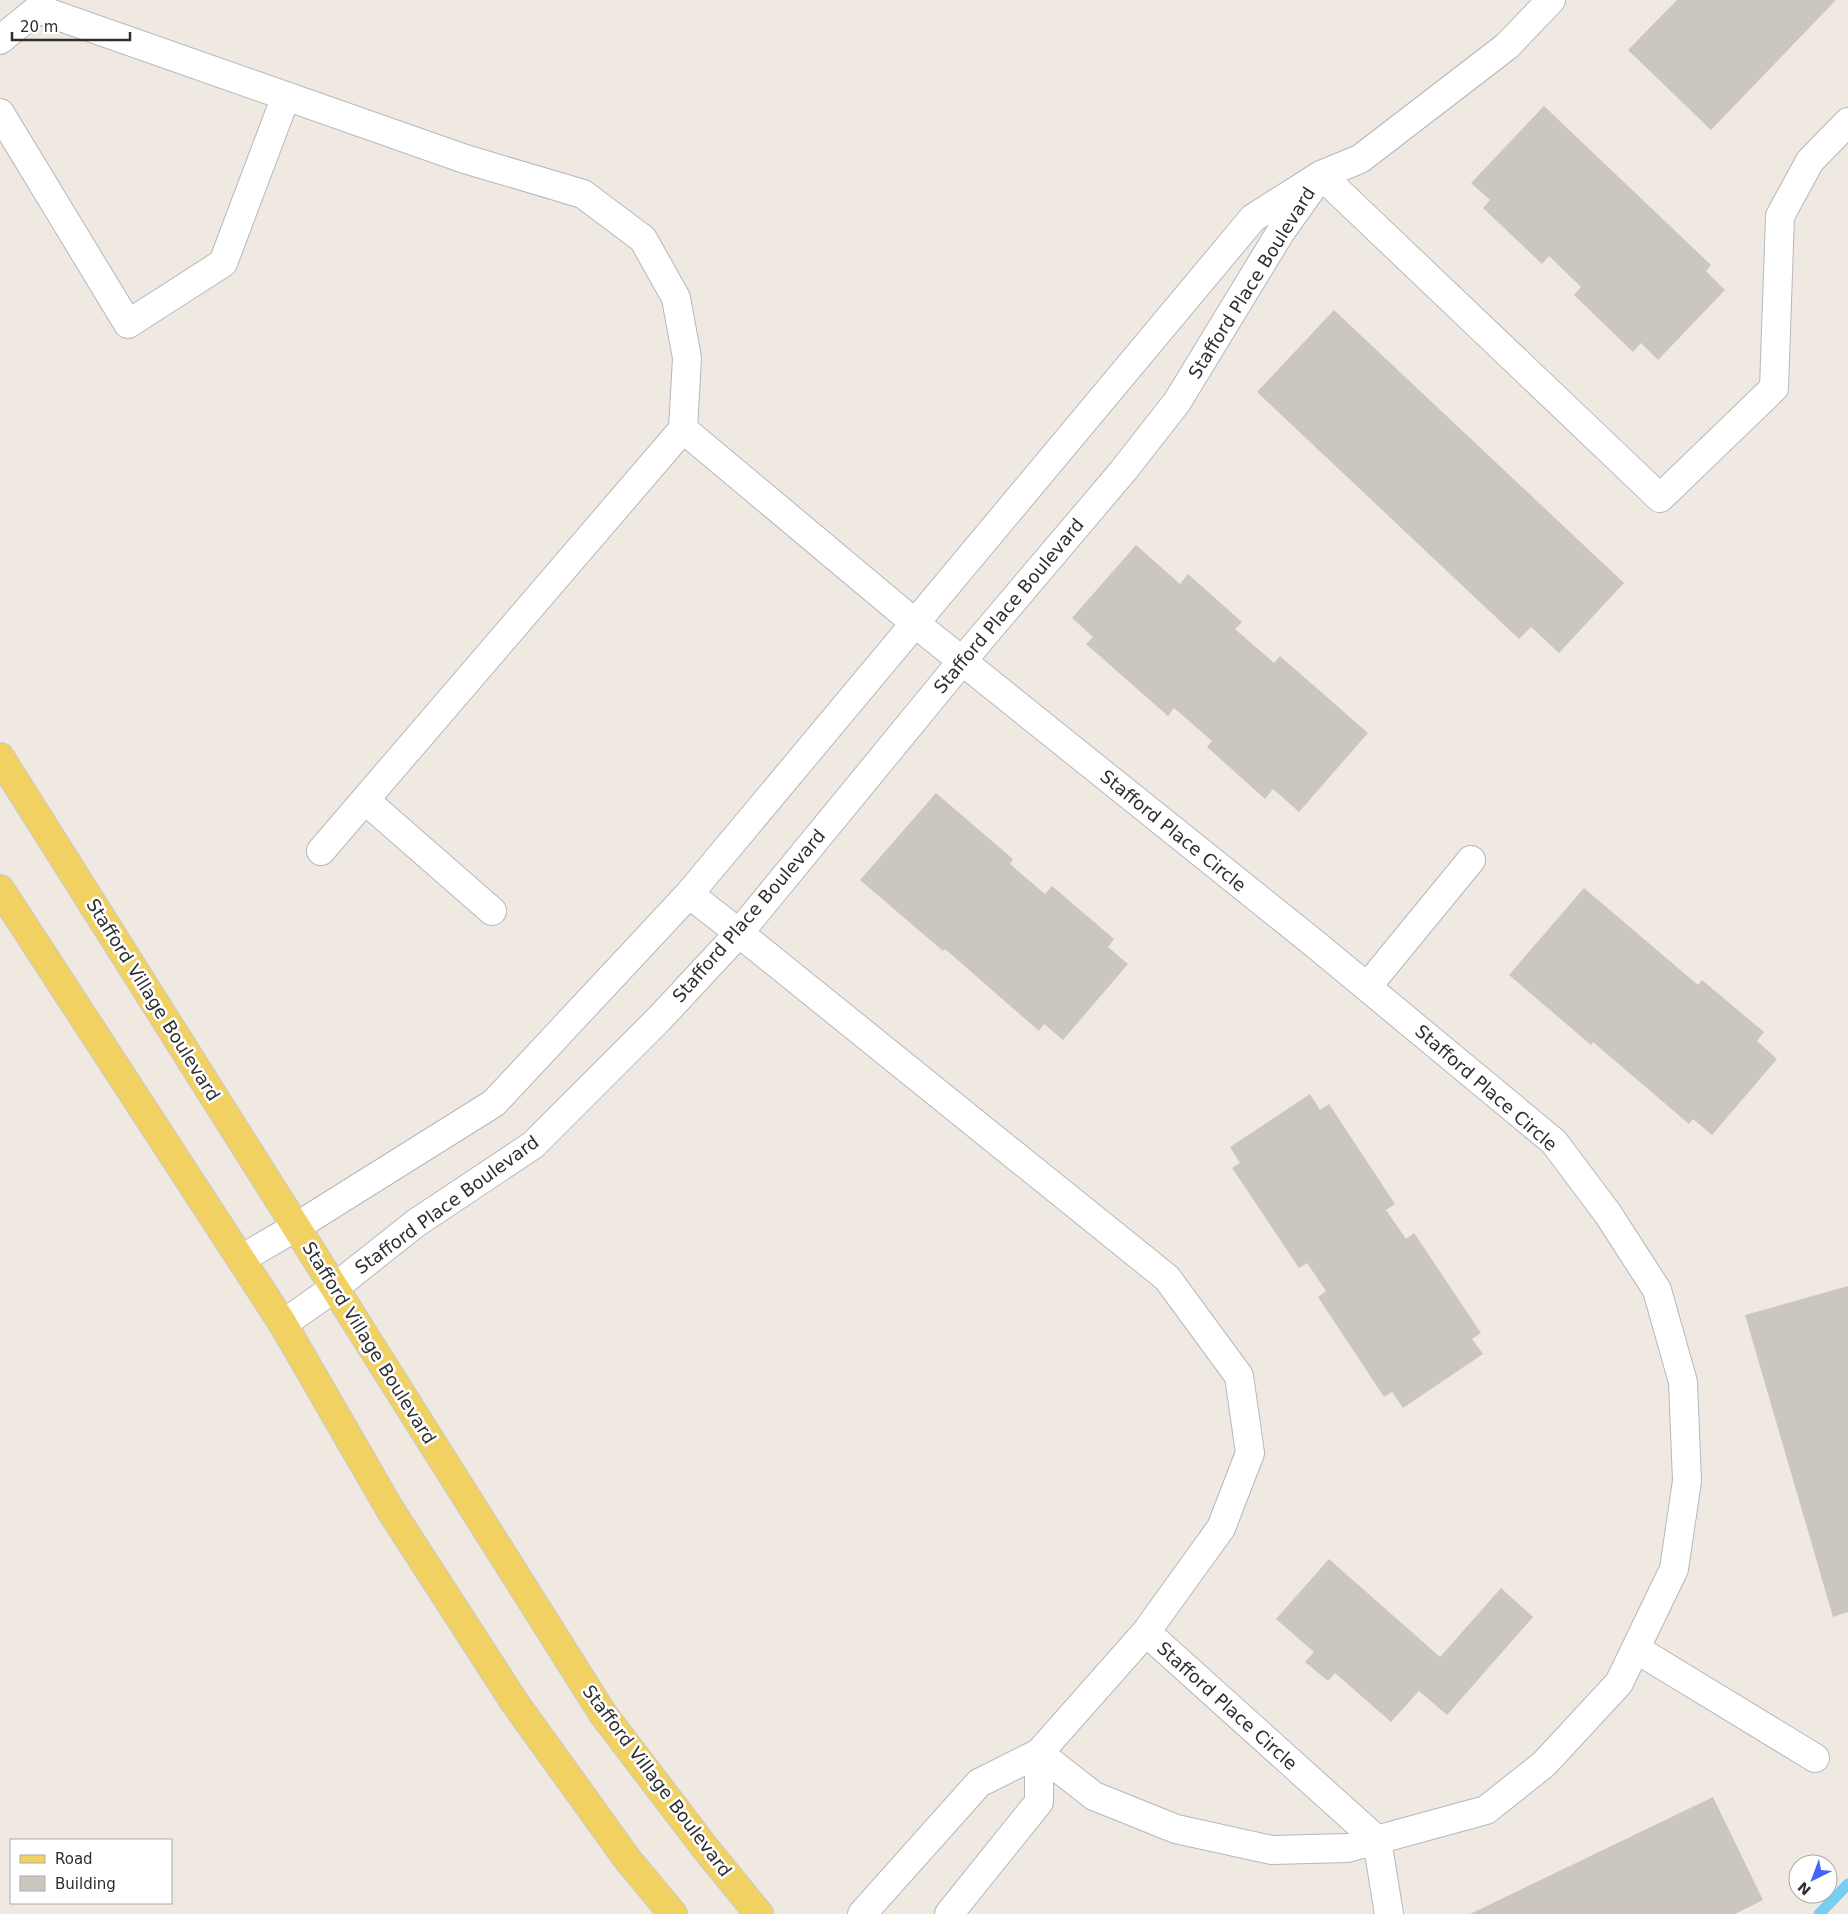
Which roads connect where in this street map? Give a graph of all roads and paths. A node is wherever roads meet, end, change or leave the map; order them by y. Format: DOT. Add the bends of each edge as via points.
graph roads {
  1 [pos="1551,0"];
  2 [pos="0,40"];
  3 [pos="286,96"];
  4 [pos="0,113"];
  5 [pos="1848,122"];
  6 [pos="1321,175"];
  7 [pos="683,430"];
  8 [pos="916,624"];
  9 [pos="962,661"];
  10 [pos="0,757"];
  11 [pos="365,800"];
  12 [pos="321,851"];
  13 [pos="1471,860"];
  14 [pos="0,889"];
  15 [pos="689,894"];
  16 [pos="492,911"];
  17 [pos="739,933"];
  18 [pos="1367,987"];
  19 [pos="296,1227"];
  20 [pos="241,1258"];
  21 [pos="334,1288"];
  22 [pos="283,1324"];
  23 [pos="1146,1632"];
  24 [pos="1636,1649"];
  25 [pos="1038,1753"];
  26 [pos="1815,1758"];
  27 [pos="1377,1840"];
  28 [pos="673,1914"];
  29 [pos="759,1914"];
  30 [pos="862,1914"];
  31 [pos="949,1914"];
  32 [pos="1389,1914"];
  1 -- 6 [label="lane" via="1507,46 1360,159"];
  2 -- 3 [label="lane" via="38,9"];
  3 -- 4 [label="lane" via="223,263 128,324"];
  3 -- 7 [label="lane" via="465,159 583,194 643,239 676,298 687,358"];
  5 -- 6 [label="lane" via="1810,161 1780,216 1774,388 1660,498"];
  6 -- 8 [label="lane, Stafford Place Boulevard" via="1253,218"];
  6 -- 9 [label="lane, Stafford Place Boulevard" via="1280,232 1176,402 1123,471"];
  7 -- 8 [label="lane, Stafford Place Circle"];
  7 -- 11 [label="lane"];
  8 -- 9 [label="lane, Stafford Place Circle"];
  8 -- 15 [label="lane, Stafford Place Boulevard"];
  9 -- 17 [label="lane, Stafford Place Boulevard"];
  9 -- 18 [label="lane, Stafford Place Circle"];
  10 -- 19 [label="main road, Stafford Village Boulevard"];
  11 -- 12 [label="lane"];
  11 -- 16 [label="lane"];
  13 -- 18 [label="lane"];
  14 -- 20 [label="main road"];
  15 -- 17 [label="lane, Stafford Place Circle"];
  15 -- 19 [label="lane, Stafford Place Boulevard" via="494,1103"];
  17 -- 21 [label="lane, Stafford Place Boulevard" via="659,1019 533,1145 416,1223"];
  17 -- 23 [label="lane, Stafford Place Circle" via="1167,1278 1238,1376 1250,1452 1220,1528"];
  18 -- 24 [label="lane, Stafford Place Circle" via="1554,1142 1608,1214 1657,1290 1683,1382 1687,1481 1674,1569"];
  19 -- 20 [label="lane, Stafford Place Boulevard"];
  19 -- 21 [label="main road, Stafford Village Boulevard"];
  20 -- 22 [label="main road"];
  21 -- 22 [label="lane, Stafford Place Boulevard"];
  21 -- 29 [label="main road, Stafford Village Boulevard" via="603,1714"];
  22 -- 28 [label="main road" via="391,1511 515,1703 628,1860"];
  23 -- 25 [label="lane"];
  23 -- 27 [label="lane, Stafford Place Circle"];
  24 -- 26 [label="lane"];
  24 -- 27 [label="lane, Stafford Place Circle" via="1619,1683 1544,1764 1486,1810"];
  25 -- 27 [label="lane, Stafford Place Circle" via="1094,1796 1176,1829 1272,1850 1347,1848"];
  25 -- 30 [label="lane" via="979,1783"];
  25 -- 31 [label="lane" via="1039,1802"];
  27 -- 32 [label="lane"];
}
